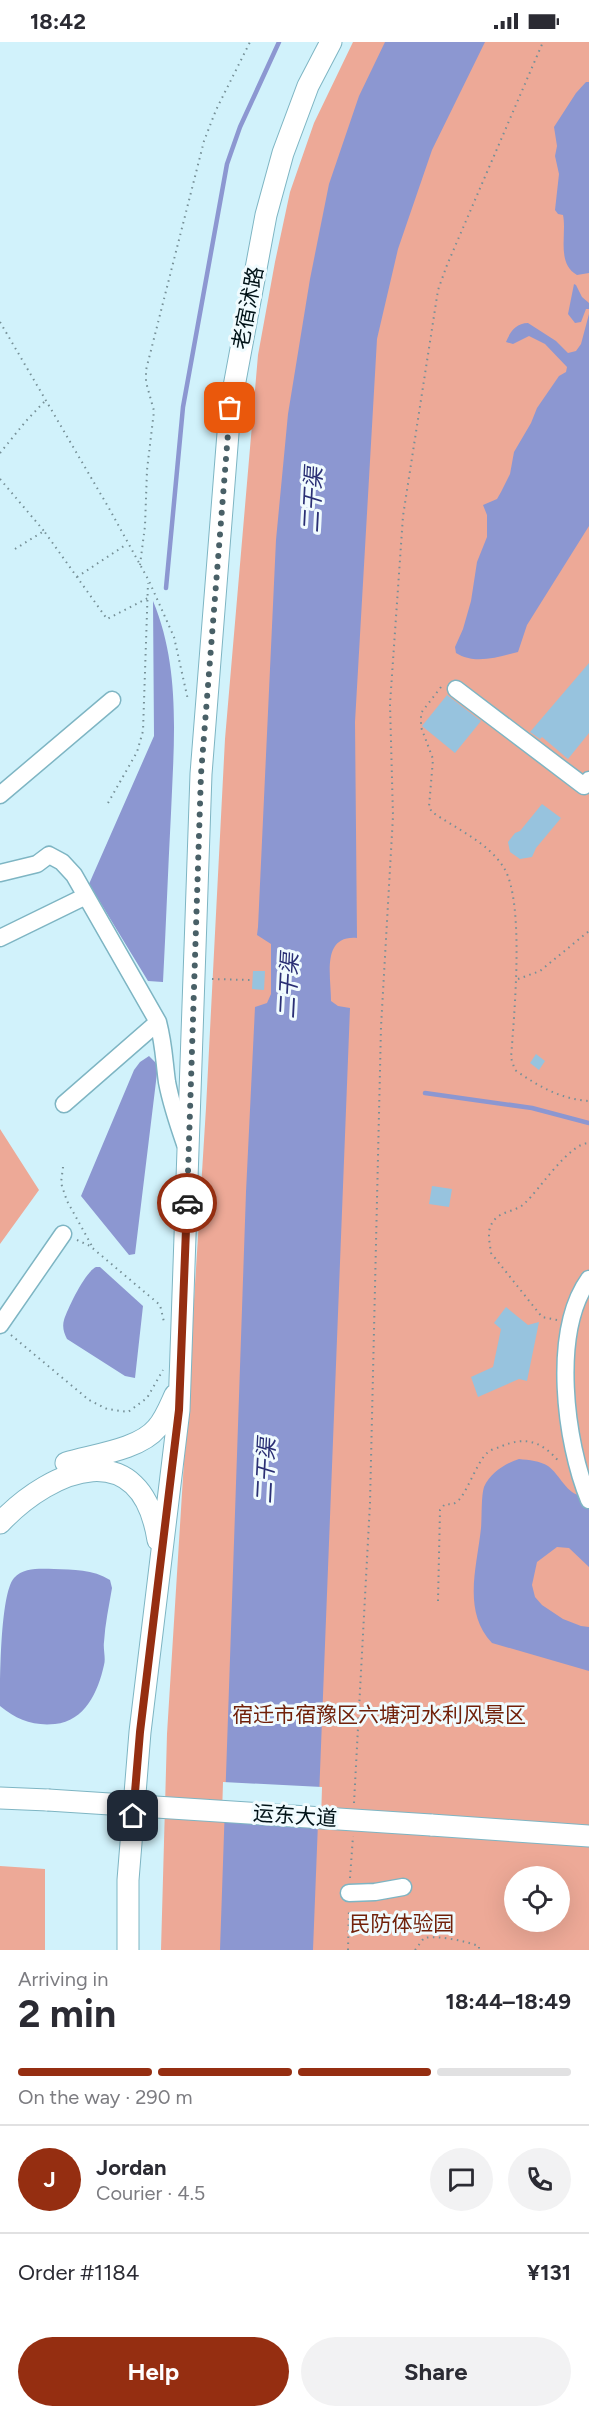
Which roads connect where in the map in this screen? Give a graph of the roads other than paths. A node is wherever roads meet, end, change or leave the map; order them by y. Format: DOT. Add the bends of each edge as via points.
graph roads {
  1 [pos="331,42"];
  2 [pos="456,689"];
  3 [pos="112,700"];
  4 [pos="589,780"];
  5 [pos="0,795"];
  6 [pos="0,874"];
  7 [pos="86,896"];
  8 [pos="0,938"];
  9 [pos="158,1022"];
  10 [pos="64,1104"];
  11 [pos="188,1154"];
  12 [pos="63,1234"];
  13 [pos="589,1279"];
  14 [pos="4,1329"];
  15 [pos="172,1374"];
  16 [pos="589,1499"];
  17 [pos="0,1504"];
  18 [pos="0,1523"];
  19 [pos="161,1560"];
  20 [pos="0,1798"];
  21 [pos="589,1836"];
  22 [pos="403,1887"];
  23 [pos="350,1893"];
  24 [pos="128,1950"];
  1 -- 11 [label="main road, 老宿沭路" via="308,86 283,153 246,312 230,408 201,774"];
  2 -- 4 [label="street" via="584,786"];
  3 -- 5 [label="street"];
  6 -- 7 [label="street" via="37,864 49,855 74,875"];
  7 -- 8 [label="street"];
  7 -- 9 [label="street"];
  9 -- 10 [label="street"];
  9 -- 11 [label="street" via="165,1046 167,1080"];
  11 -- 15 [label="main road, 老宿沭路"];
  12 -- 14 [label="street"];
  13 -- 16 [label="street" via="580,1292 572,1323 566,1377 567,1416"];
  15 -- 17 [label="main road" via="165,1417 150,1435 125,1447 57,1465"];
  15 -- 19 [label="main road, 老宿沭路"];
  18 -- 19 [label="main road" via="50,1484 93,1469 109,1471 125,1478 146,1500 155,1523"];
  19 -- 24 [label="main road, 老宿沭路" via="140,1732 128,1880"];
  20 -- 21 [label="main road, 运东大道, bridge"];
  22 -- 23 [label="street"];
}
